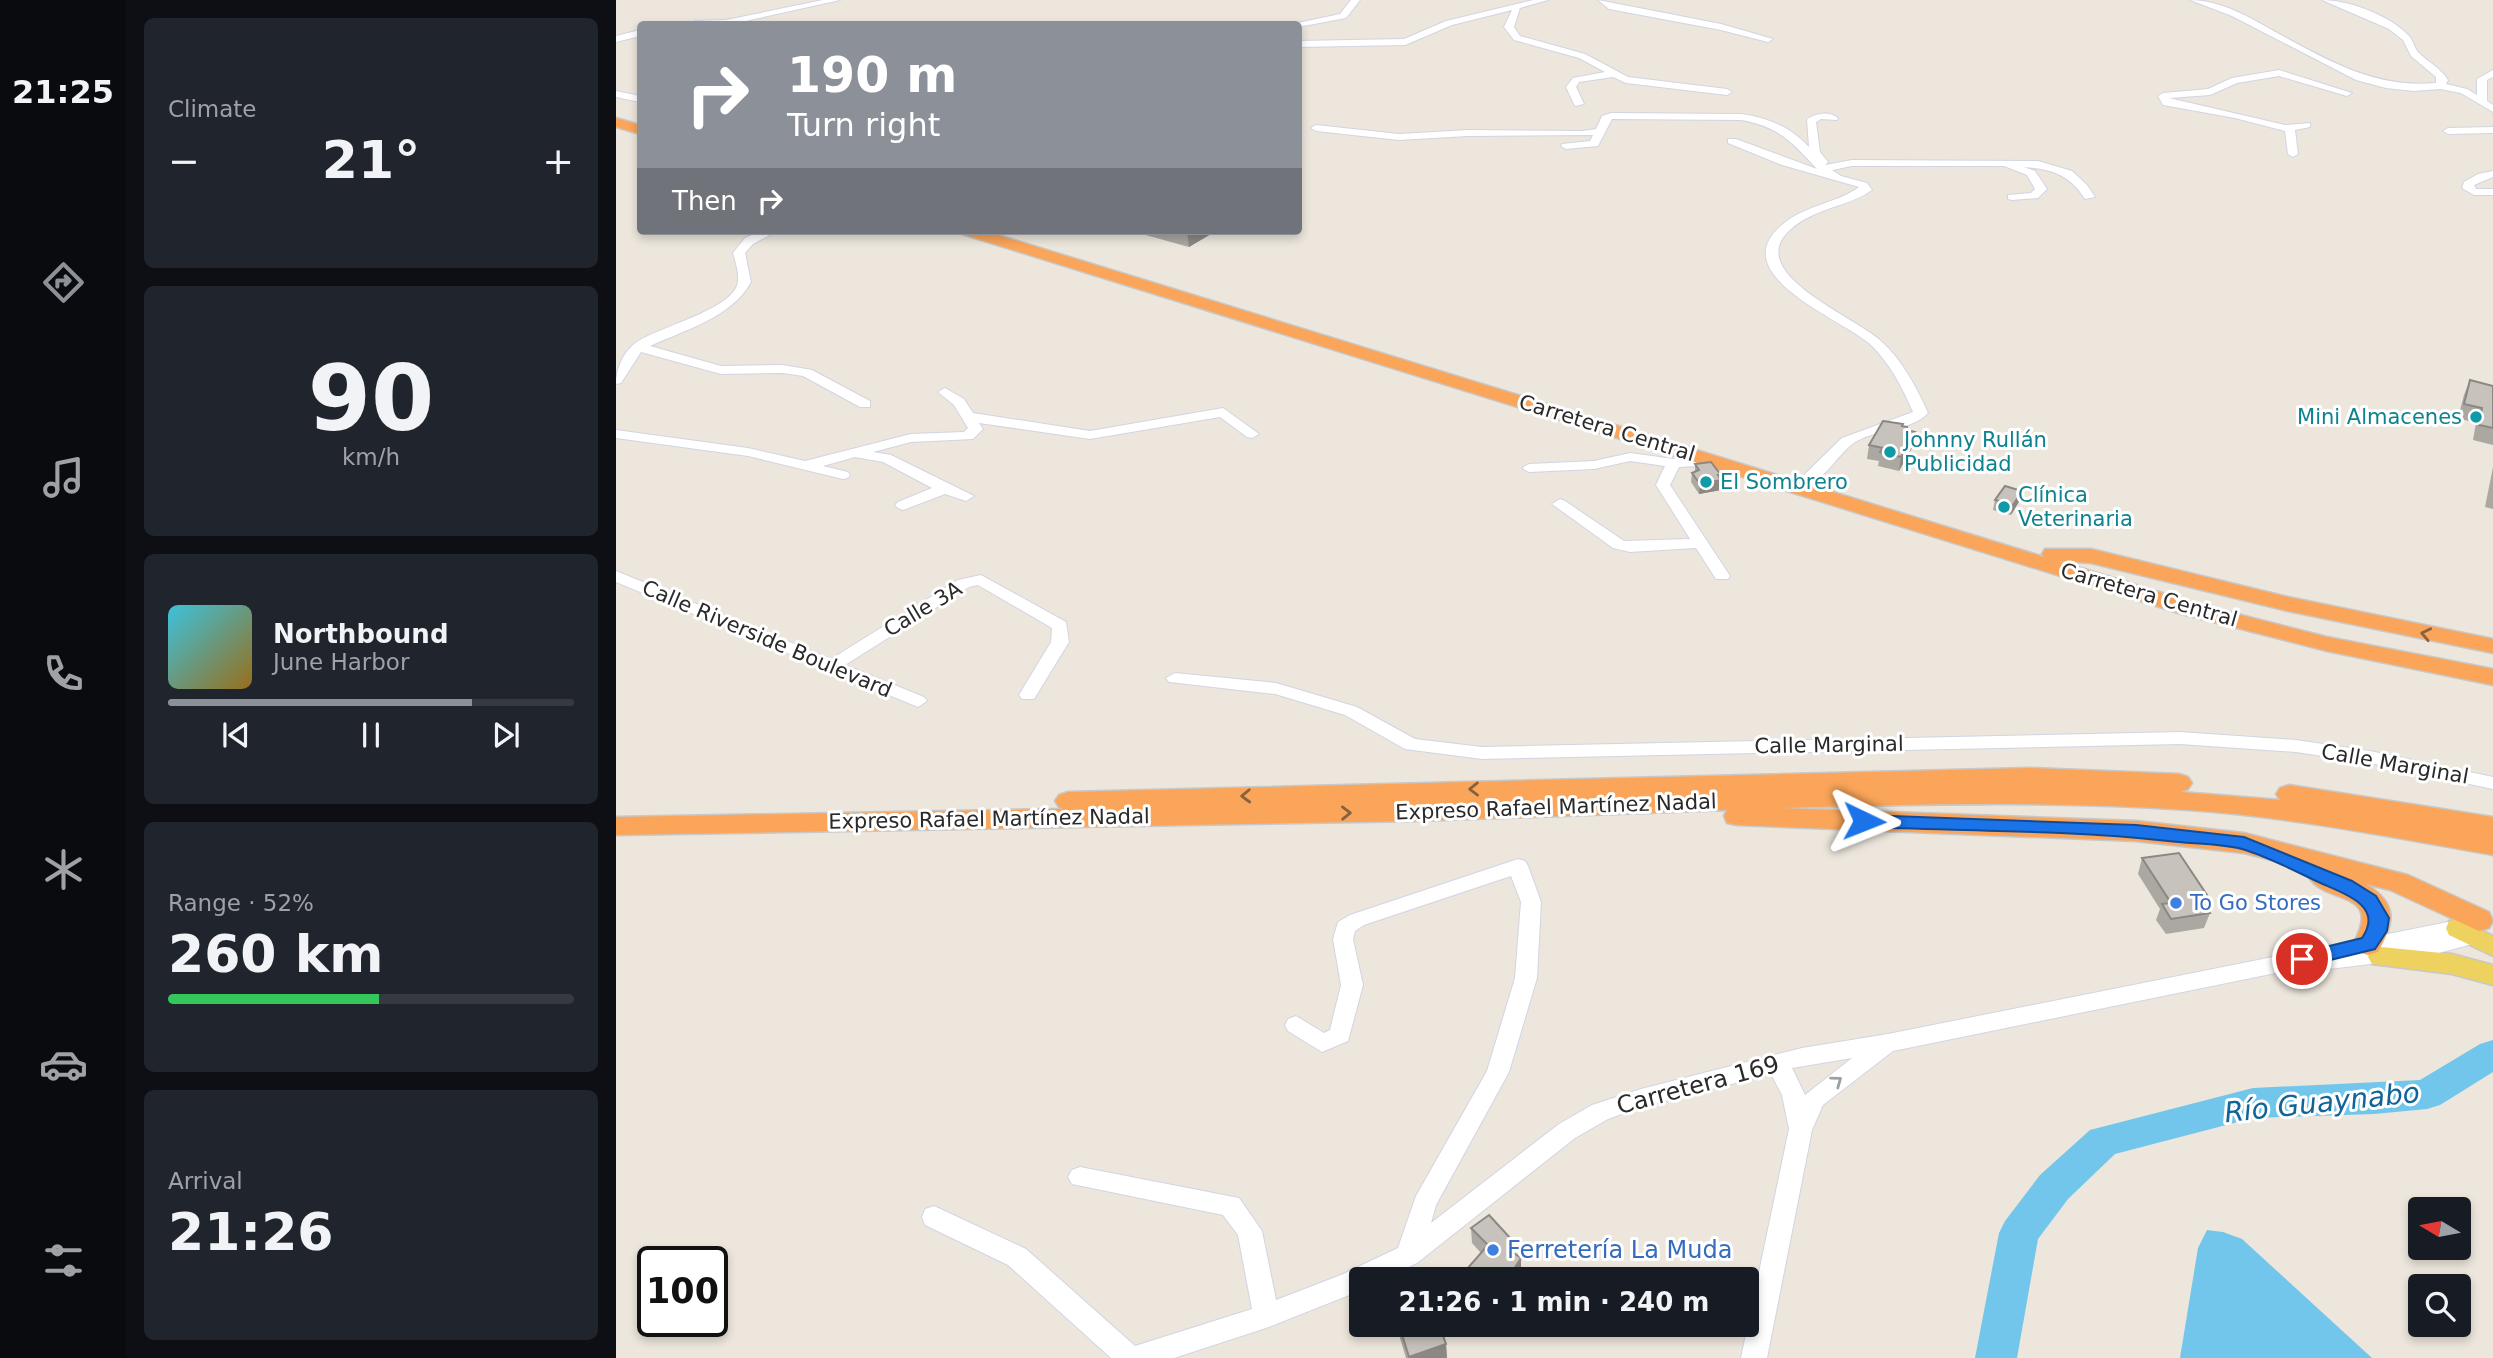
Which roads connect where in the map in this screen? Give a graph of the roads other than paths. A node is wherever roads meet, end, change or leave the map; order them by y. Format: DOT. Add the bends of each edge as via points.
graph roads {
  1 [pos="836,0"];
  2 [pos="1356,0"];
  3 [pos="1544,0"];
  4 [pos="1602,0"];
  5 [pos="2194,0"];
  6 [pos="2326,0"];
  7 [pos="1514,6"];
  8 [pos="742,8"];
  9 [pos="778,11"];
  10 [pos="735,21"];
  11 [pos="1302,23"];
  12 [pos="637,34"];
  13 [pos="2275,35"];
  14 [pos="616,39"];
  15 [pos="1768,39"];
  16 [pos="1302,44"];
  17 [pos="2282,63"];
  18 [pos="2492,73"];
  19 [pos="1614,74"];
  20 [pos="2440,86"];
  21 [pos="1727,92"];
  22 [pos="2347,93"];
  23 [pos="616,94"];
  24 [pos="637,96"];
  25 [pos="2482,100"];
  26 [pos="1579,104"];
  27 [pos="2493,109"];
  28 [pos="616,115"];
  29 [pos="1833,118"];
  30 [pos="637,121"];
  31 [pos="616,122"];
  32 [pos="2306,125"];
  33 [pos="1316,128"];
  34 [pos="2290,128"];
  35 [pos="637,129"];
  36 [pos="2493,130"];
  37 [pos="1600,131"];
  38 [pos="2448,131"];
  39 [pos="1732,141"];
  40 [pos="1566,146"];
  41 [pos="2293,154"];
  42 [pos="2006,163"];
  43 [pos="1829,172"];
  44 [pos="2493,174"];
  45 [pos="2493,192"];
  46 [pos="2012,197"];
  47 [pos="2089,197"];
  48 [pos="763,235"];
  49 [pos="981,235"];
  50 [pos="1008,235"];
  51 [pos="638,347"];
  52 [pos="616,380"];
  53 [pos="945,392"];
  54 [pos="865,404"];
  55 [pos="970,417"];
  56 [pos="616,434"];
  57 [pos="1252,434"];
  58 [pos="848,454"];
  59 [pos="1716,461"];
  60 [pos="1674,463"];
  61 [pos="804,466"];
  62 [pos="1529,468"];
  63 [pos="843,475"];
  64 [pos="1808,479"];
  65 [pos="944,489"];
  66 [pos="966,496"];
  67 [pos="903,505"];
  68 [pos="1560,505"];
  69 [pos="1700,543"];
  70 [pos="2053,554"];
  71 [pos="616,576"];
  72 [pos="1722,576"];
  73 [pos="2493,646"];
  74 [pos="2493,662"];
  75 [pos="831,666"];
  76 [pos="2493,677"];
  77 [pos="1175,678"];
  78 [pos="1028,695"];
  79 [pos="918,701"];
  80 [pos="2493,783"];
  81 [pos="616,809"];
  82 [pos="1414,812"];
  83 [pos="616,826"];
  84 [pos="2493,826"];
  85 [pos="2446,827"];
  86 [pos="2244,843"];
  87 [pos="2493,845"];
  88 [pos="2482,928"];
  89 [pos="2374,950"];
  90 [pos="2493,975"];
  91 [pos="1296,1025"];
  92 [pos="1888,1043"];
  93 [pos="1777,1064"];
  94 [pos="1800,1130"];
  95 [pos="1080,1177"];
  96 [pos="934,1217"];
  97 [pos="1408,1255"];
  98 [pos="1266,1316"];
  99 [pos="1130,1358"];
  100 [pos="1136,1358"];
  101 [pos="1754,1358"];
  1 -- 9 [label="street"];
  2 -- 11 [label="street" via="1343,16"];
  3 -- 7 [label="street"];
  4 -- 15 [label="street" via="1609,6"];
  5 -- 13 [label="street" via="2234,13"];
  6 -- 20 [label="street" via="2348,6 2407,39 2411,51 2440,74"];
  7 -- 16 [label="street" via="1449,23 1405,41"];
  7 -- 19 [label="street" via="1517,10 1509,27 1517,38 1582,56"];
  8 -- 9 [label="street"];
  9 -- 10 [label="street"];
  12 -- 14 [label="street"];
  13 -- 17 [label="street"];
  13 -- 20 [label="street" via="2365,79 2414,89"];
  17 -- 22 [label="street"];
  17 -- 34 [label="street" via="2210,92 2164,96 2167,103"];
  18 -- 25 [label="street" via="2482,79"];
  19 -- 21 [label="street" via="1626,80"];
  19 -- 26 [label="street" via="1576,80 1570,87"];
  20 -- 25 [label="street"];
  23 -- 24 [label="street"];
  25 -- 27 [label="street"];
  28 -- 30 [label="highway"];
  29 -- 43 [label="street" via="1819,116 1811,121 1815,152"];
  31 -- 35 [label="highway"];
  32 -- 34 [label="street"];
  33 -- 37 [label="street" via="1399,137"];
  34 -- 41 [label="street"];
  36 -- 38 [label="street"];
  37 -- 40 [label="street" via="1594,144"];
  37 -- 43 [label="street" via="1605,118 1631,115 1761,120 1791,134"];
  39 -- 43 [label="street" via="1786,163"];
  42 -- 43 [label="street" via="1852,163"];
  42 -- 46 [label="street" via="2031,173 2041,189 2034,196"];
  42 -- 47 [label="street" via="2062,169 2083,183"];
  43 -- 64 [label="street" via="1866,190 1801,216 1770,243 1768,257 1796,290 1874,341 1901,371 1921,413 1909,421 1877,426 1850,438"];
  44 -- 45 [label="street" via="2468,184 2474,192"];
  48 -- 51 [label="street" via="740,253 745,282 738,295 712,313"];
  49 -- 59 [label="highway, Carretera Central"];
  50 -- 64 [label="highway, Carretera Central"];
  51 -- 52 [label="street"];
  51 -- 54 [label="street" via="721,370 807,373"];
  53 -- 55 [label="street"];
  55 -- 57 [label="street" via="1090,435 1223,412"];
  55 -- 58 [label="street" via="976,429 968,436 911,438"];
  56 -- 61 [label="street" via="748,452"];
  58 -- 61 [label="street"];
  58 -- 65 [label="street" via="886,458"];
  59 -- 60 [label="street"];
  59 -- 76 [label="highway, Carretera Central" via="2240,623"];
  60 -- 62 [label="street" via="1630,457 1594,465"];
  60 -- 69 [label="street" via="1663,485"];
  61 -- 63 [label="street"];
  64 -- 70 [label="highway, Carretera Central"];
  65 -- 66 [label="street"];
  65 -- 67 [label="street"];
  68 -- 69 [label="street" via="1619,545"];
  69 -- 72 [label="street"];
  73 -- 70 [label="highway, one-way" via="2091,556"];
  70 -- 74 [label="highway, Carretera Central" via="2350,636"];
  71 -- 75 [label="street, Calle Riverside Boulevard"];
  75 -- 78 [label="street, Calle 3A" via="964,583 981,580 1060,626 1060,642"];
  75 -- 79 [label="street, Calle Riverside Boulevard"];
  77 -- 80 [label="street, Calle Marginal" via="1276,689 1351,711 1411,745 1482,753 2180,738 2296,746"];
  85 -- 81 [label="highway, Expreso Rafael Martínez Nadal, one-way" via="2310,797 2185,783 2029,777"];
  83 -- 82 [label="highway, Expreso Rafael Martínez Nadal, one-way"];
  82 -- 85 [label="highway, Expreso Rafael Martínez Nadal" via="2034,795 2189,801"];
  82 -- 86 [label="highway" via="1755,816 2136,831"];
  84 -- 85 [label="highway, Expreso Rafael Martínez Nadal"];
  85 -- 87 [label="highway, Expreso Rafael Martínez Nadal"];
  86 -- 88 [label="highway" via="2367,876 2390,892"];
  86 -- 89 [label="highway" via="2346,886 2370,901 2380,918"];
  88 -- 89 [label="street, Carretera 169" via="2434,948"];
  89 -- 90 [label="main road"];
  89 -- 92 [label="street, Carretera 169"];
  91 -- 97 [label="street" via="1322,1043 1340,1035 1352,985 1345,927 1357,919 1518,866 1531,902 1526,978 1497,1072 1425,1203"];
  92 -- 93 [label="street, Carretera 169"];
  94 -- 92 [label="street, one-way" via="1815,1099"];
  93 -- 94 [label="street" via="1798,1103"];
  93 -- 97 [label="street, Carretera 169" via="1600,1112 1567,1131"];
  94 -- 101 [label="street"];
  95 -- 98 [label="street" via="1230,1206 1250,1231"];
  96 -- 99 [label="street" via="1017,1257"];
  97 -- 98 [label="street, Carretera 169"];
  98 -- 100 [label="street, Carretera 169"];
}
